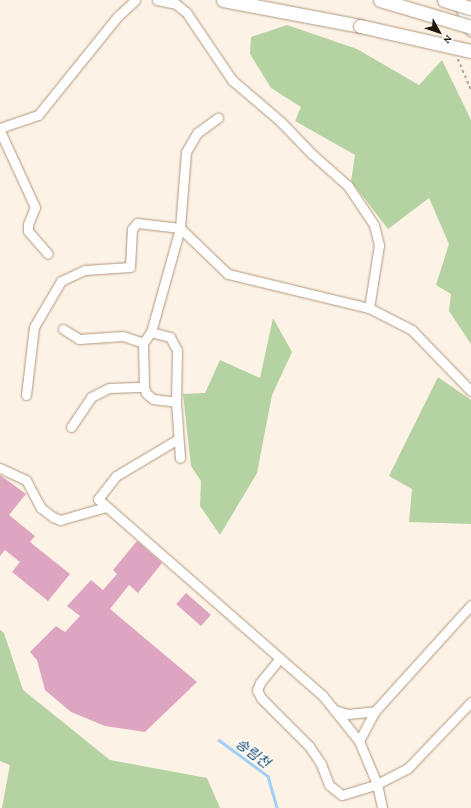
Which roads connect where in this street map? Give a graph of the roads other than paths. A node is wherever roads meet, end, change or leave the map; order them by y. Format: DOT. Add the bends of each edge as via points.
graph roads {
  1 [pos="135,0"];
  2 [pos="157,0"];
  3 [pos="223,0"];
  4 [pos="380,0"];
  5 [pos="444,0"];
  6 [pos="458,0"];
  7 [pos="471,8"];
  8 [pos="471,29"];
  9 [pos="471,51"];
  10 [pos="218,118"];
  11 [pos="0,130"];
  12 [pos="180,228"];
  13 [pos="48,254"];
  14 [pos="370,308"];
  15 [pos="63,329"];
  16 [pos="151,332"];
  17 [pos="143,343"];
  18 [pos="144,387"];
  19 [pos="471,391"];
  20 [pos="26,395"];
  21 [pos="176,402"];
  22 [pos="71,426"];
  23 [pos="178,439"];
  24 [pos="180,458"];
  25 [pos="0,468"];
  26 [pos="106,507"];
  27 [pos="471,605"];
  28 [pos="280,658"];
  29 [pos="471,702"];
  30 [pos="334,710"];
  31 [pos="374,711"];
  32 [pos="359,741"];
  33 [pos="377,784"];
  34 [pos="382,808"];
  1 -- 11 [label="street" via="117,17 38,115"];
  2 -- 14 [label="street" via="176,4 186,12 232,80 332,170 365,207 374,225 379,245"];
  3 -- 9 [label="highway, bridge" via="360,26"];
  4 -- 8 [label="highway, bridge"];
  5 -- 7 [label="highway, bridge"];
  6 -- 8 [label="main road"];
  10 -- 12 [label="street" via="197,134 186,152"];
  11 -- 13 [label="street" via="35,207 28,231"];
  12 -- 14 [label="street" via="228,274"];
  12 -- 16 [label="street"];
  12 -- 20 [label="street" via="136,224 132,229 130,267 85,270 61,281 34,327"];
  14 -- 19 [label="street" via="412,330"];
  15 -- 17 [label="street" via="80,339 123,336"];
  16 -- 17 [label="street"];
  16 -- 21 [label="street" via="170,337 176,345"];
  17 -- 18 [label="street"];
  18 -- 21 [label="street" via="148,396 153,399"];
  18 -- 22 [label="street" via="118,387 101,391 91,397"];
  21 -- 23 [label="street"];
  23 -- 24 [label="street"];
  23 -- 26 [label="street" via="116,476 98,499"];
  25 -- 26 [label="street" via="26,480 41,508 53,518 60,520"];
  26 -- 28 [label="street"];
  27 -- 31 [label="street"];
  28 -- 30 [label="street" via="323,696"];
  28 -- 33 [label="street" via="263,678 257,690 265,704 309,746 335,792 347,796"];
  29 -- 33 [label="street" via="415,762"];
  30 -- 31 [label="street" via="348,714"];
  30 -- 32 [label="street"];
  31 -- 32 [label="street"];
  32 -- 33 [label="street"];
  33 -- 34 [label="street"];
}
